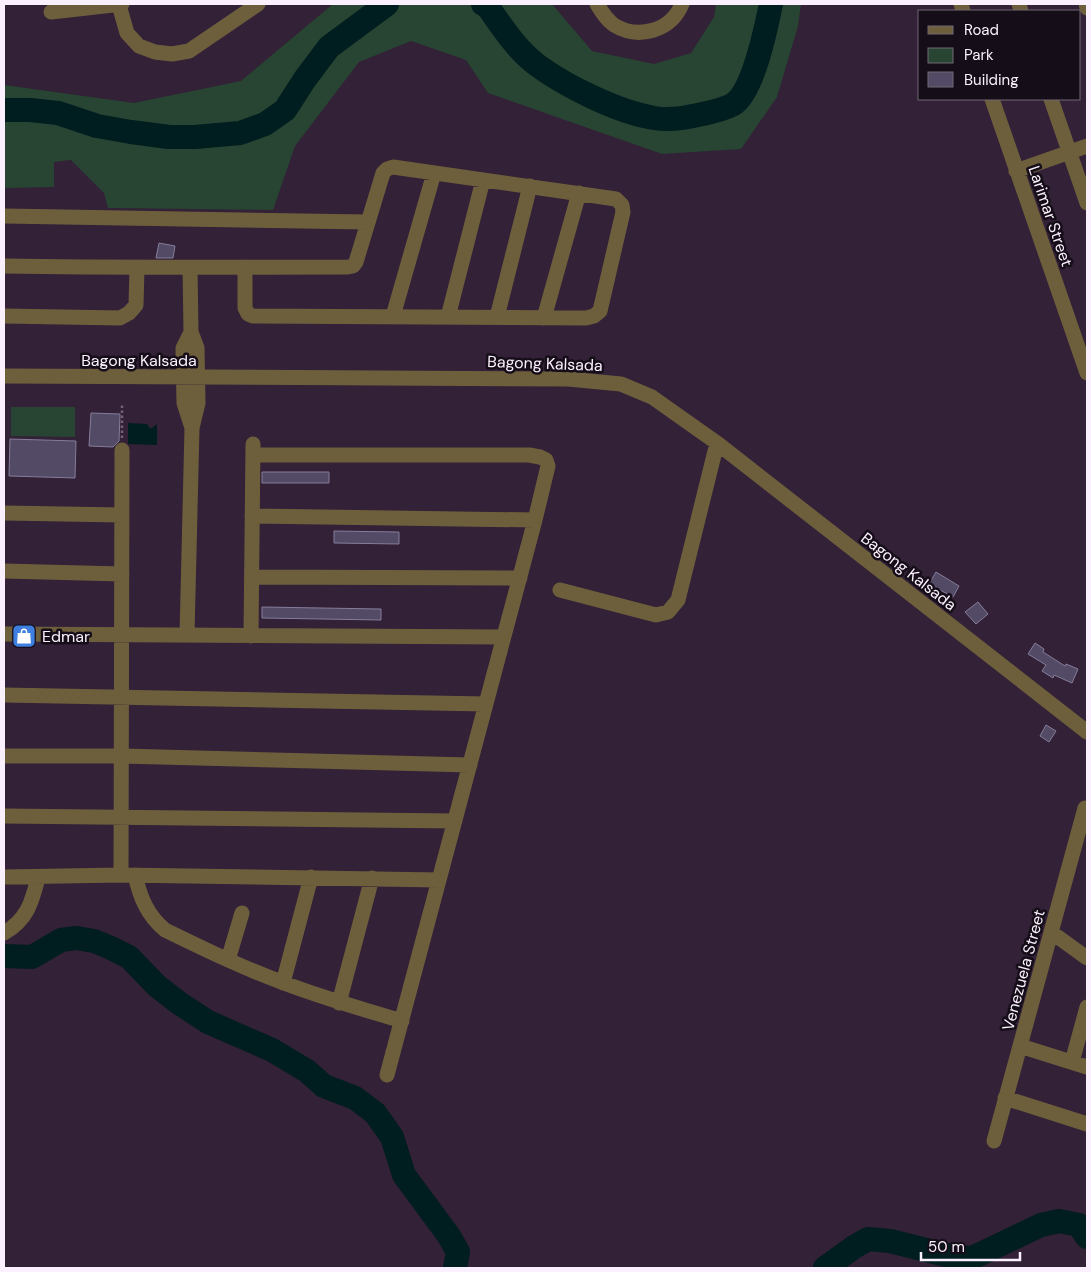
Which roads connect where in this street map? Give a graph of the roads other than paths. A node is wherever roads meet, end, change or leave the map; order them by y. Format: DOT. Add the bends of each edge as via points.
graph roads {
  1 [pos="120,4"];
  2 [pos="258,4"];
  3 [pos="597,4"];
  4 [pos="682,4"];
  5 [pos="1086,4"];
  6 [pos="1087,8"];
  7 [pos="51,12"];
  8 [pos="992,100"];
  9 [pos="1051,100"];
  10 [pos="1087,146"];
  11 [pos="1069,152"];
  12 [pos="1016,171"];
  13 [pos="434,173"];
  14 [pos="483,180"];
  15 [pos="530,186"];
  16 [pos="579,193"];
  17 [pos="1087,203"];
  18 [pos="4,216"];
  19 [pos="367,222"];
  20 [pos="4,266"];
  21 [pos="245,267"];
  22 [pos="137,268"];
  23 [pos="190,268"];
  24 [pos="4,316"];
  25 [pos="393,316"];
  26 [pos="448,317"];
  27 [pos="497,317"];
  28 [pos="544,318"];
  29 [pos="1087,373"];
  30 [pos="4,376"];
  31 [pos="190,377"];
  32 [pos="717,443"];
  33 [pos="122,450"];
  34 [pos="4,513"];
  35 [pos="122,515"];
  36 [pos="252,516"];
  37 [pos="535,520"];
  38 [pos="4,571"];
  39 [pos="122,574"];
  40 [pos="252,577"];
  41 [pos="520,578"];
  42 [pos="560,590"];
  43 [pos="4,634"];
  44 [pos="122,635"];
  45 [pos="187,635"];
  46 [pos="251,636"];
  47 [pos="503,637"];
  48 [pos="4,695"];
  49 [pos="122,697"];
  50 [pos="486,704"];
  51 [pos="1087,732"];
  52 [pos="4,756"];
  53 [pos="122,756"];
  54 [pos="470,765"];
  55 [pos="1086,808"];
  56 [pos="4,816"];
  57 [pos="122,816"];
  58 [pos="455,821"];
  59 [pos="1083,835"];
  60 [pos="128,875"];
  61 [pos="4,877"];
  62 [pos="311,877"];
  63 [pos="38,878"];
  64 [pos="372,878"];
  65 [pos="439,880"];
  66 [pos="242,912"];
  67 [pos="1051,932"];
  68 [pos="4,933"];
  69 [pos="1087,958"];
  70 [pos="228,960"];
  71 [pos="283,983"];
  72 [pos="339,1002"];
  73 [pos="1087,1007"];
  74 [pos="402,1021"];
  75 [pos="1020,1046"];
  76 [pos="1072,1062"];
  77 [pos="1087,1067"];
  78 [pos="387,1075"];
  79 [pos="1006,1098"];
  80 [pos="1087,1124"];
  81 [pos="994,1141"];
  1 -- 2 [label="street" via="127,33 139,46 172,54 189,51"];
  1 -- 7 [label="street"];
  3 -- 4 [label="street" via="612,24 640,34 670,22"];
  5 -- 6 [label="street"];
  8 -- 12 [label="street, Larimar Street"];
  9 -- 11 [label="street"];
  10 -- 11 [label="street"];
  11 -- 12 [label="street"];
  11 -- 17 [label="street"];
  12 -- 29 [label="street, Larimar Street"];
  13 -- 14 [label="street"];
  13 -- 19 [label="street" via="393,167 387,169"];
  13 -- 25 [label="street"];
  14 -- 15 [label="street"];
  14 -- 26 [label="street"];
  15 -- 16 [label="street"];
  15 -- 27 [label="street"];
  16 -- 28 [label="street"];
  16 -- 28 [label="street" via="616,198 622,205 600,311 586,318"];
  18 -- 19 [label="street"];
  19 -- 21 [label="street" via="353,266"];
  20 -- 22 [label="street"];
  21 -- 23 [label="street"];
  21 -- 25 [label="street" via="245,308 253,316"];
  22 -- 23 [label="street"];
  22 -- 24 [label="street" via="136,305 120,318"];
  23 -- 31 [label="street" via="191,332 197,348"];
  25 -- 26 [label="street"];
  26 -- 27 [label="street"];
  27 -- 28 [label="street"];
  30 -- 31 [label="street, Bagong Kalsada"];
  31 -- 32 [label="street, Bagong Kalsada" via="568,379 621,384 652,397"];
  31 -- 45 [label="street" via="198,403 192,428"];
  32 -- 42 [label="street" via="678,600 668,612 656,615"];
  32 -- 51 [label="street, Bagong Kalsada"];
  33 -- 35 [label="street"];
  34 -- 35 [label="street"];
  35 -- 39 [label="street"];
  36 -- 37 [label="street"];
  36 -- 37 [label="street" via="253,450 540,457 548,466"];
  36 -- 40 [label="street"];
  37 -- 41 [label="street"];
  38 -- 39 [label="street"];
  39 -- 44 [label="street"];
  40 -- 41 [label="street"];
  40 -- 46 [label="street"];
  41 -- 47 [label="street"];
  43 -- 44 [label="street"];
  44 -- 45 [label="street"];
  44 -- 49 [label="street"];
  45 -- 46 [label="street"];
  46 -- 47 [label="street"];
  47 -- 50 [label="street"];
  48 -- 49 [label="street"];
  49 -- 50 [label="street"];
  49 -- 53 [label="street"];
  50 -- 54 [label="street"];
  52 -- 53 [label="street"];
  53 -- 54 [label="street"];
  53 -- 57 [label="street"];
  54 -- 58 [label="street"];
  55 -- 59 [label="street, Venezuela Street"];
  56 -- 57 [label="street"];
  57 -- 58 [label="street"];
  57 -- 60 [label="street"];
  58 -- 65 [label="street"];
  59 -- 67 [label="street, Venezuela Street"];
  60 -- 62 [label="street"];
  60 -- 63 [label="street"];
  60 -- 70 [label="street" via="164,930"];
  61 -- 63 [label="street"];
  62 -- 64 [label="street"];
  62 -- 71 [label="street"];
  63 -- 68 [label="street" via="32,902 24,915"];
  64 -- 65 [label="street"];
  64 -- 72 [label="street"];
  65 -- 74 [label="street"];
  66 -- 70 [label="street"];
  67 -- 69 [label="street"];
  67 -- 75 [label="street, Venezuela Street"];
  70 -- 71 [label="street"];
  71 -- 72 [label="street"];
  72 -- 74 [label="street"];
  73 -- 76 [label="street"];
  74 -- 78 [label="street"];
  75 -- 76 [label="street"];
  75 -- 79 [label="street, Venezuela Street"];
  76 -- 77 [label="street"];
  79 -- 80 [label="street"];
  79 -- 81 [label="street, Venezuela Street"];
}
